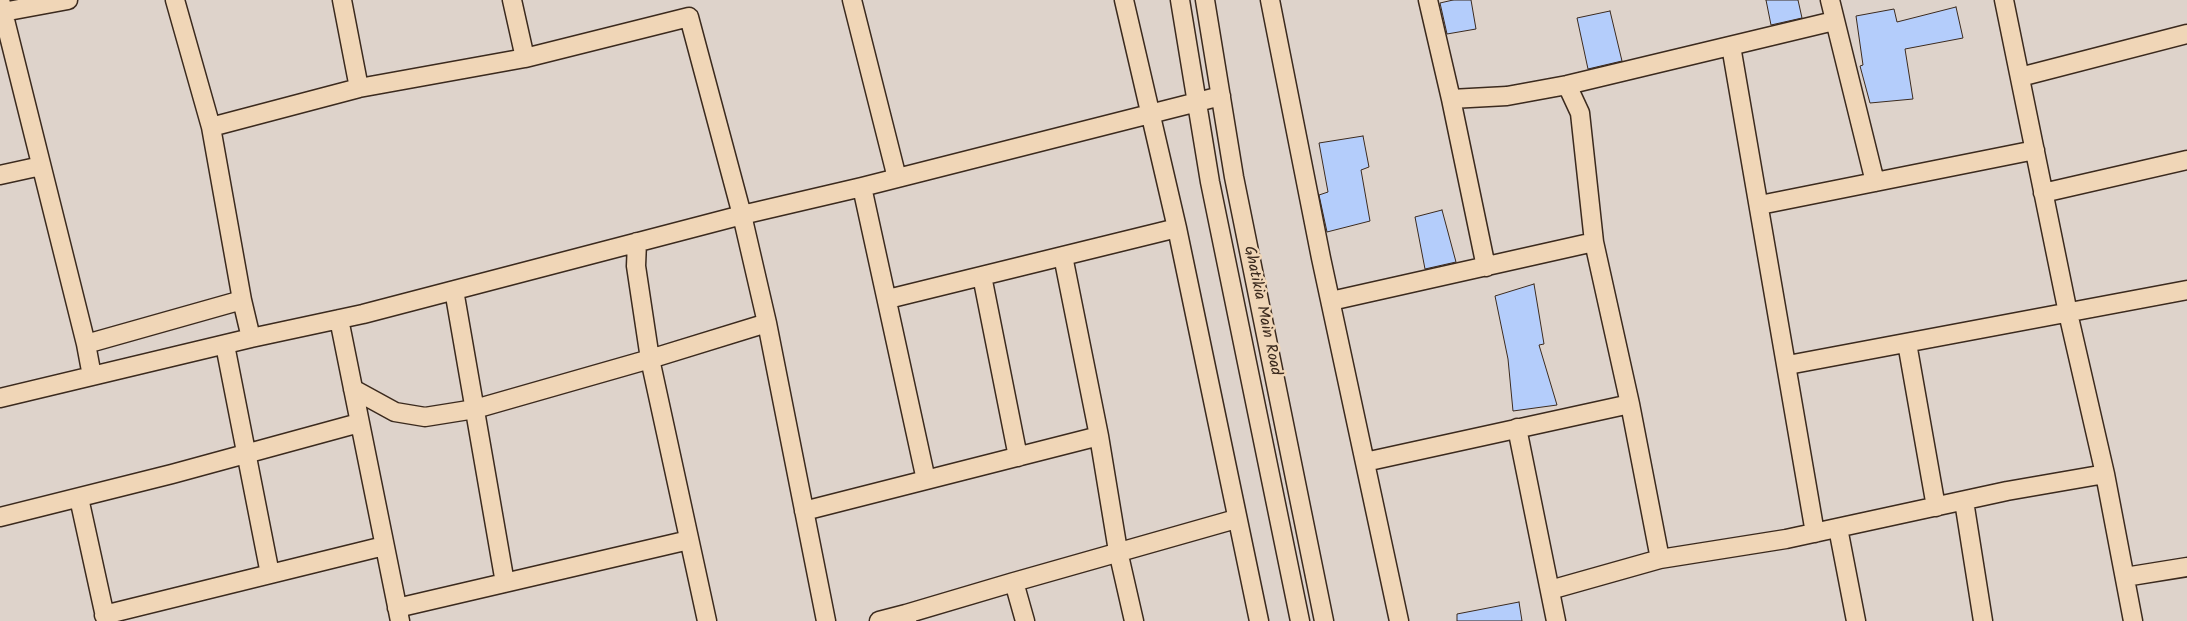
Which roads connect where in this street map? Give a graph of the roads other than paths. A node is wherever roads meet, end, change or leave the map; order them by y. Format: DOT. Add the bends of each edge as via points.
graph roads {
  1 [pos="68,0"];
  2 [pos="175,0"];
  3 [pos="342,0"];
  4 [pos="512,0"];
  5 [pos="852,0"];
  6 [pos="1124,0"];
  7 [pos="1270,0"];
  8 [pos="1428,0"];
  9 [pos="1830,0"];
  10 [pos="2004,0"];
  11 [pos="1208,1"];
  12 [pos="1181,4"];
  13 [pos="2,6"];
  14 [pos="1834,21"];
  15 [pos="2187,34"];
  16 [pos="1731,46"];
  17 [pos="525,58"];
  18 [pos="2020,77"];
  19 [pos="1567,85"];
  20 [pos="359,88"];
  21 [pos="1221,96"];
  22 [pos="1452,99"];
  23 [pos="1197,102"];
  24 [pos="1151,112"];
  25 [pos="211,127"];
  26 [pos="2035,150"];
  27 [pos="2187,160"];
  28 [pos="41,166"];
  29 [pos="0,175"];
  30 [pos="897,178"];
  31 [pos="1875,182"];
  32 [pos="862,187"];
  33 [pos="2044,193"];
  34 [pos="1760,205"];
  35 [pos="742,215"];
  36 [pos="1177,228"];
  37 [pos="637,242"];
  38 [pos="1594,242"];
  39 [pos="1063,256"];
  40 [pos="1486,266"];
  41 [pos="982,276"];
  42 [pos="454,290"];
  43 [pos="2186,293"];
  44 [pos="888,299"];
  45 [pos="242,300"];
  46 [pos="1331,301"];
  47 [pos="2068,313"];
  48 [pos="339,319"];
  49 [pos="768,323"];
  50 [pos="251,338"];
  51 [pos="1907,343"];
  52 [pos="86,344"];
  53 [pos="226,345"];
  54 [pos="650,359"];
  55 [pos="1788,365"];
  56 [pos="92,376"];
  57 [pos="353,389"];
  58 [pos="0,398"];
  59 [pos="1630,404"];
  60 [pos="475,409"];
  61 [pos="360,423"];
  62 [pos="1517,428"];
  63 [pos="1098,436"];
  64 [pos="246,454"];
  65 [pos="1018,457"];
  66 [pos="1365,462"];
  67 [pos="2105,474"];
  68 [pos="926,480"];
  69 [pos="79,498"];
  70 [pos="1964,501"];
  71 [pos="1936,507"];
  72 [pos="804,511"];
  73 [pos="0,517"];
  74 [pos="1236,520"];
  75 [pos="1838,528"];
  76 [pos="1815,533"];
  77 [pos="689,540"];
  78 [pos="384,546"];
  79 [pos="1118,551"];
  80 [pos="1660,559"];
  81 [pos="2187,567"];
  82 [pos="270,574"];
  83 [pos="2125,576"];
  84 [pos="1014,582"];
  85 [pos="505,583"];
  86 [pos="1550,590"];
  87 [pos="399,614"];
  88 [pos="105,618"];
  89 [pos="907,618"];
  90 [pos="708,621"];
  91 [pos="826,621"];
  92 [pos="879,621"];
  93 [pos="1025,621"];
  94 [pos="1134,621"];
  95 [pos="1259,621"];
  96 [pos="1300,621"];
  97 [pos="1324,621"];
  98 [pos="1399,621"];
  99 [pos="1556,621"];
  100 [pos="1856,621"];
  101 [pos="1983,621"];
  102 [pos="2133,621"];
  1 -- 13 [label="street"];
  2 -- 25 [label="street"];
  3 -- 20 [label="street"];
  4 -- 17 [label="street"];
  5 -- 30 [label="street"];
  6 -- 24 [label="street"];
  7 -- 46 [label="street"];
  8 -- 22 [label="street"];
  9 -- 14 [label="street"];
  10 -- 18 [label="street"];
  11 -- 12 [label="street"];
  11 -- 21 [label="street, Ghatikia Main Road"];
  12 -- 23 [label="street, Ghatikia Main Road"];
  13 -- 28 [label="street"];
  14 -- 16 [label="street"];
  14 -- 31 [label="street"];
  15 -- 18 [label="street"];
  16 -- 19 [label="street"];
  16 -- 34 [label="street"];
  17 -- 20 [label="street"];
  17 -- 35 [label="street" via="689,17"];
  18 -- 26 [label="street"];
  19 -- 22 [label="street" via="1506,96"];
  19 -- 38 [label="street" via="1580,113"];
  20 -- 25 [label="street"];
  21 -- 23 [label="street"];
  21 -- 97 [label="street, Ghatikia Main Road" via="1234,177"];
  22 -- 40 [label="street"];
  23 -- 24 [label="street"];
  23 -- 96 [label="street, Ghatikia Main Road" via="1210,182"];
  24 -- 30 [label="street"];
  24 -- 36 [label="street"];
  25 -- 45 [label="street"];
  26 -- 31 [label="street"];
  26 -- 33 [label="street"];
  27 -- 33 [label="street"];
  28 -- 29 [label="street"];
  28 -- 52 [label="street"];
  30 -- 32 [label="street"];
  31 -- 34 [label="street"];
  32 -- 35 [label="street"];
  32 -- 44 [label="street"];
  33 -- 47 [label="street"];
  34 -- 55 [label="street"];
  35 -- 37 [label="street"];
  35 -- 49 [label="street"];
  36 -- 39 [label="street"];
  36 -- 74 [label="street"];
  37 -- 42 [label="street"];
  37 -- 54 [label="street" via="636,266"];
  38 -- 40 [label="street"];
  38 -- 59 [label="street"];
  39 -- 41 [label="street"];
  39 -- 63 [label="street"];
  40 -- 46 [label="street"];
  41 -- 44 [label="street"];
  41 -- 65 [label="street"];
  42 -- 48 [label="street"];
  42 -- 60 [label="street"];
  43 -- 47 [label="street"];
  44 -- 68 [label="street"];
  45 -- 50 [label="street"];
  45 -- 52 [label="street"];
  46 -- 66 [label="street"];
  47 -- 51 [label="street"];
  47 -- 67 [label="street"];
  48 -- 50 [label="street"];
  48 -- 57 [label="street"];
  49 -- 54 [label="street"];
  49 -- 72 [label="street"];
  50 -- 53 [label="street"];
  51 -- 55 [label="street"];
  51 -- 71 [label="street"];
  52 -- 56 [label="street"];
  53 -- 56 [label="street"];
  53 -- 64 [label="street"];
  54 -- 60 [label="street"];
  54 -- 77 [label="street"];
  55 -- 76 [label="street"];
  56 -- 58 [label="street"];
  57 -- 60 [label="street" via="395,412 426,417"];
  57 -- 61 [label="street"];
  59 -- 62 [label="street"];
  59 -- 80 [label="street"];
  60 -- 85 [label="street"];
  61 -- 64 [label="street"];
  61 -- 78 [label="street"];
  62 -- 66 [label="street"];
  62 -- 86 [label="street"];
  63 -- 65 [label="street"];
  63 -- 79 [label="street"];
  64 -- 69 [label="street"];
  64 -- 82 [label="street"];
  65 -- 68 [label="street"];
  66 -- 98 [label="street"];
  67 -- 70 [label="street"];
  67 -- 83 [label="street"];
  68 -- 72 [label="street"];
  69 -- 73 [label="street"];
  69 -- 88 [label="street"];
  70 -- 71 [label="street"];
  70 -- 101 [label="street"];
  71 -- 75 [label="street"];
  72 -- 91 [label="street"];
  74 -- 79 [label="street"];
  74 -- 95 [label="street"];
  75 -- 76 [label="street"];
  75 -- 100 [label="street"];
  76 -- 80 [label="street"];
  77 -- 85 [label="street"];
  77 -- 90 [label="street"];
  78 -- 82 [label="street"];
  78 -- 87 [label="street"];
  79 -- 84 [label="street"];
  79 -- 94 [label="street"];
  80 -- 86 [label="street"];
  81 -- 83 [label="street"];
  82 -- 88 [label="street"];
  83 -- 102 [label="street"];
  84 -- 89 [label="street"];
  84 -- 93 [label="street"];
  85 -- 87 [label="street"];
  86 -- 99 [label="street"];
  89 -- 92 [label="street"];
}
